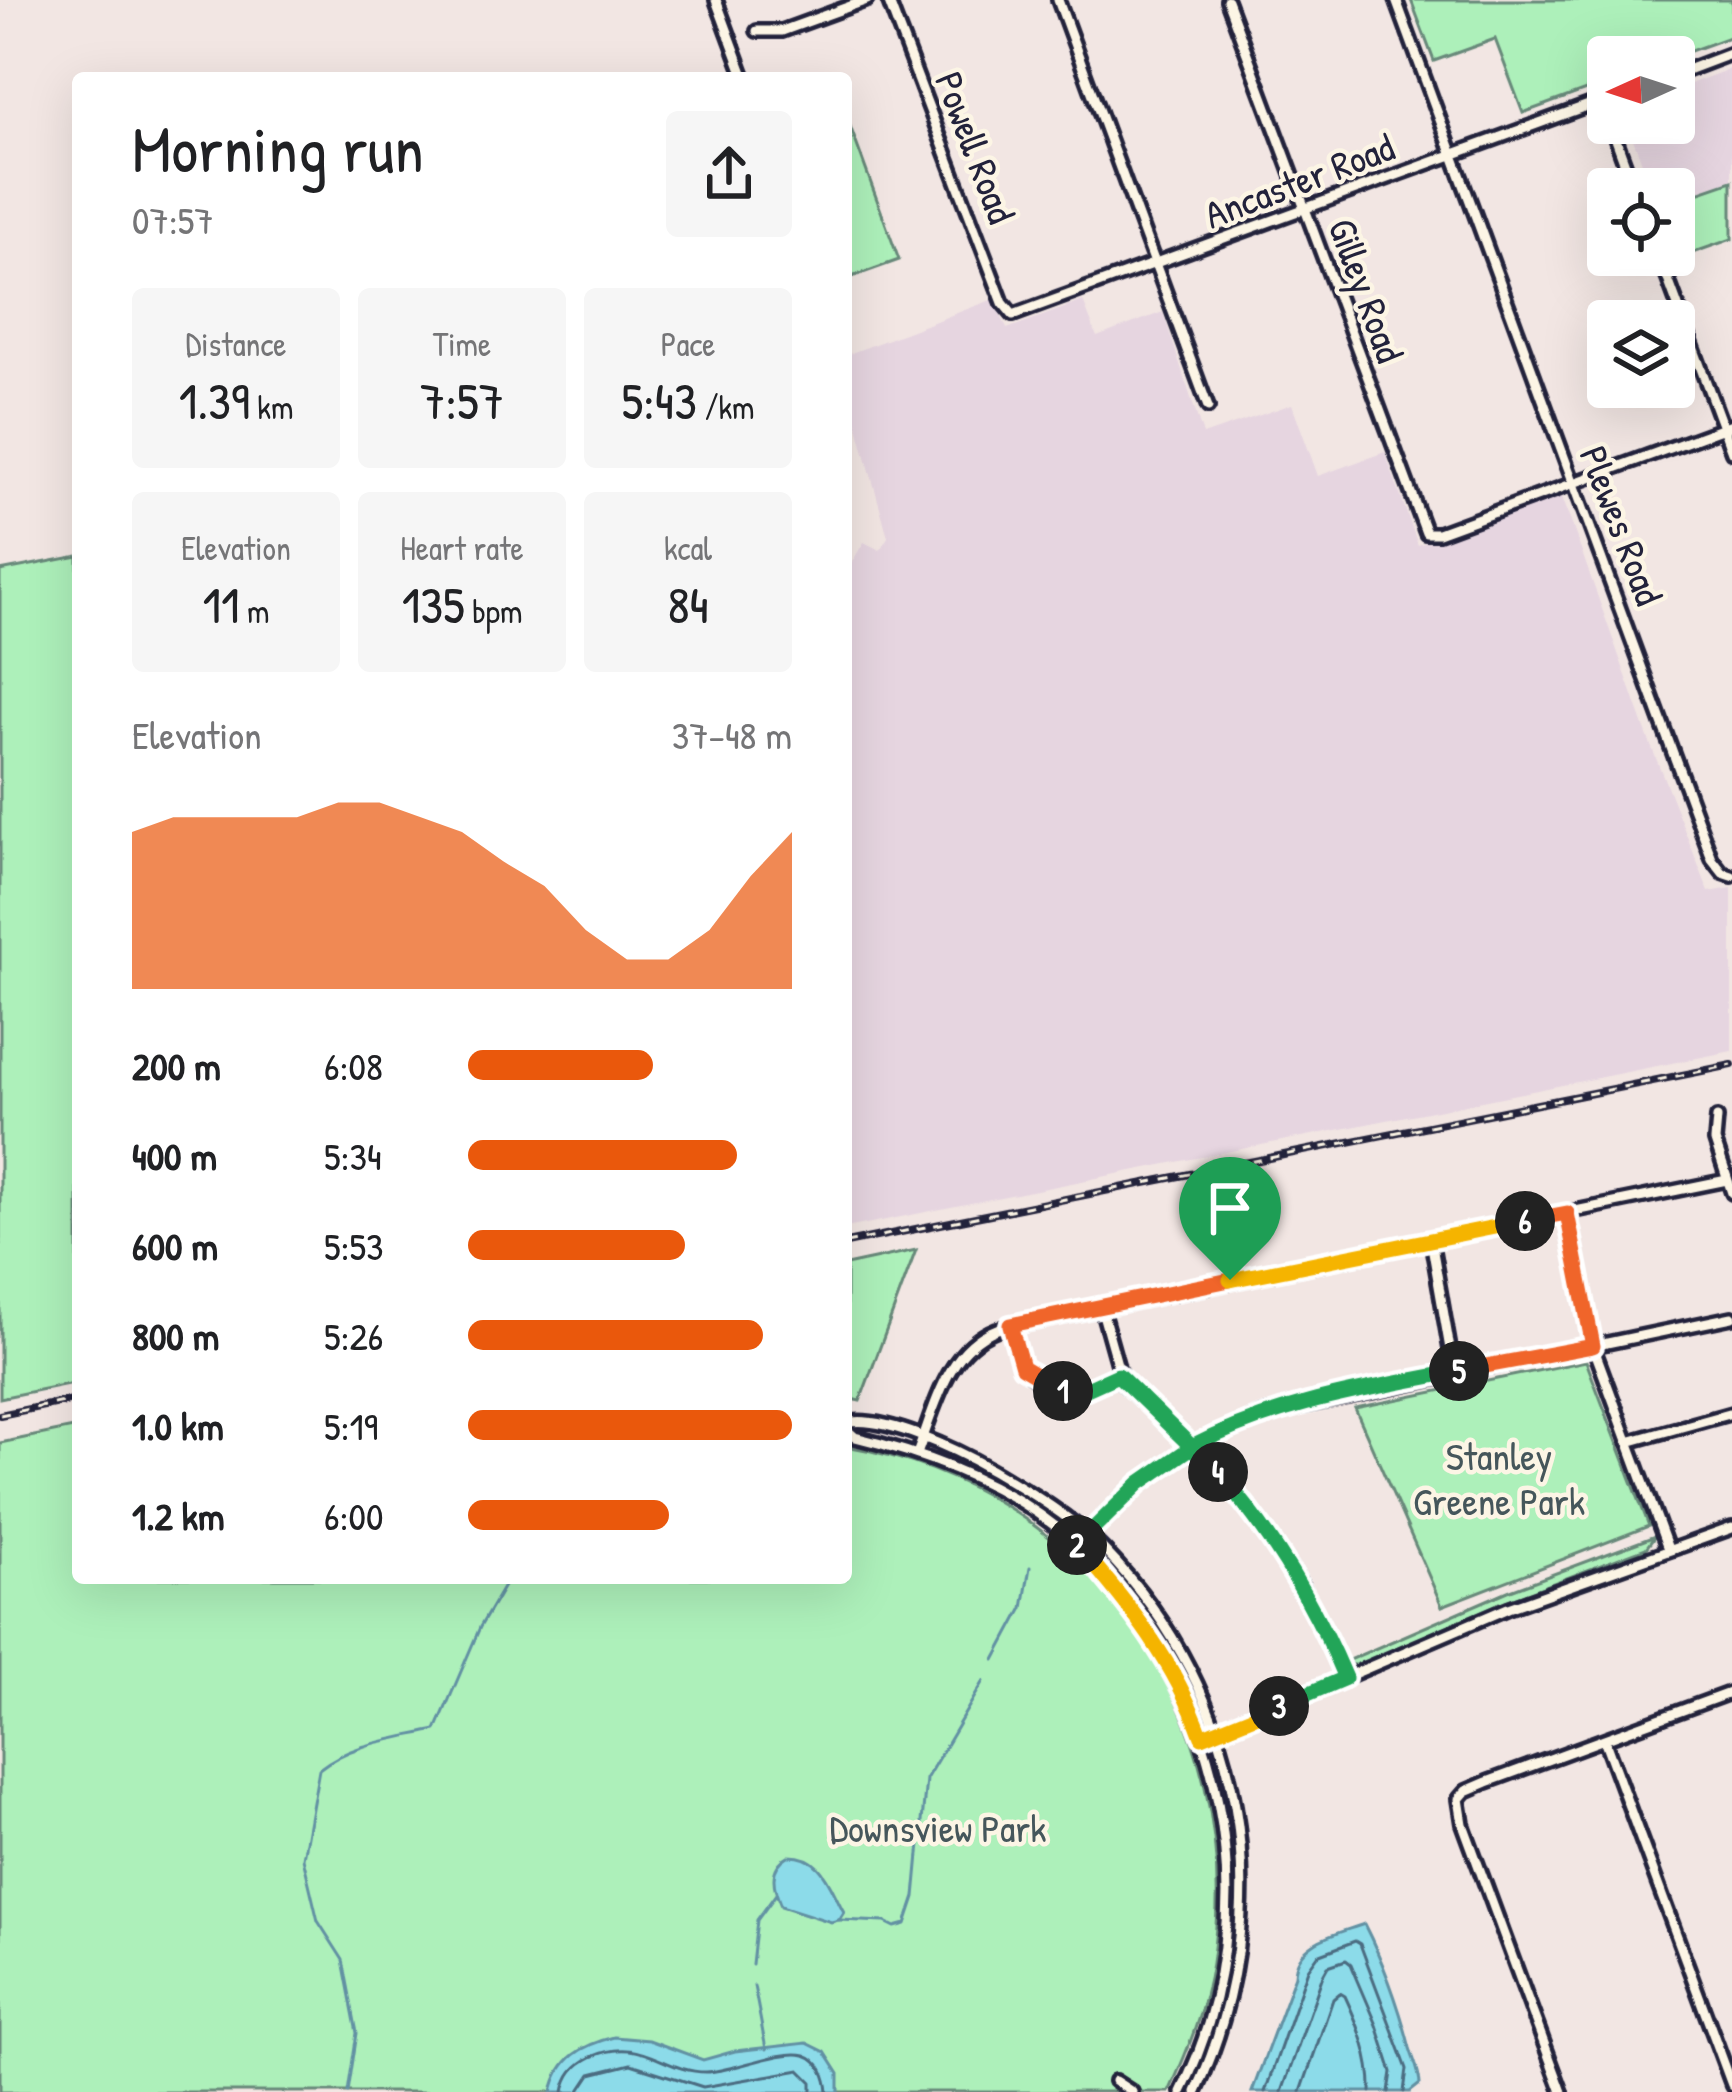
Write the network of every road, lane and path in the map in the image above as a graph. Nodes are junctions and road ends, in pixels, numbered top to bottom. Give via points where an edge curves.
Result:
1 (716, 0) edge
2 (867, 0) edge
3 (888, 0) edge
4 (1058, 0) edge
5 (1228, 0) edge
6 (1396, 0) edge
7 (757, 31) dead end
8 (1732, 53) edge
9 (1695, 66) edge
10 (743, 72) edge
11 (1587, 106) edge
12 (1453, 155) junction
13 (1305, 210) junction
14 (1157, 265) junction
15 (1667, 276) edge
16 (1010, 314) joint
17 (1208, 407) dead end
18 (1727, 426) edge
19 (1732, 452) edge
20 (1574, 483) junction
21 (1732, 876) edge
22 (1717, 1118) dead end
23 (1727, 1180) junction
24 (1732, 1193) edge
25 (1567, 1213) junction
26 (1431, 1240) junction
27 (1101, 1307) junction
28 (1732, 1317) edge
29 (1010, 1325) junction
30 (1593, 1346) junction
31 (1454, 1372) junction
32 (1118, 1375) junction
33 (1732, 1414) edge
34 (852, 1423) edge
35 (852, 1433) edge
36 (923, 1439) junction
37 (1628, 1442) junction
38 (1192, 1447) junction
39 (917, 1454) junction
40 (1732, 1528) edge
41 (1086, 1534) junction
42 (1077, 1545) junction
43 (1668, 1549) junction
44 (1345, 1678) junction
45 (1732, 1692) edge
46 (1218, 1732) junction
47 (1202, 1737) junction
48 (1604, 1739) junction
49 (1115, 2081) dead end
50 (1732, 2085) edge
51 (1132, 2092) edge
52 (1180, 2092) edge
53 (1196, 2092) edge
54 (1562, 2092) edge

1 - 10 street
2 - 7 street via 782,31
3 - 16 street, Powell Road
4 - 14 street
5 - 13 street, Gilley Road
6 - 12 street, Plewes Road
8 - 9 street
11 - 12 street, Ancaster Road
12 - 13 street, Ancaster Road
12 - 20 street, Plewes Road
13 - 14 street, Ancaster Road
13 - 20 street, Gilley Road via 1426,533
14 - 16 street, Ancaster Road
14 - 17 street
15 - 18 street
18 - 19 street
18 - 20 street
20 - 21 street, Plewes Road via 1718,868
22 - 23 street
23 - 24 street
23 - 25 street
25 - 26 street
25 - 30 street
26 - 27 street
26 - 31 street
27 - 29 street
27 - 32 street
28 - 30 street
29 - 32 street via 1022,1367 1057,1388 1078,1393
29 - 36 street via 974,1340 954,1361
30 - 31 street
30 - 37 street
31 - 38 street via 1281,1408
32 - 38 street
33 - 37 street
34 - 36 street
35 - 39 street
36 - 39 street
36 - 41 street via 1006,1478
37 - 43 street
38 - 41 street
38 - 44 street via 1281,1552
39 - 42 street via 988,1485
40 - 43 street
41 - 42 street
41 - 46 street via 1178,1644
42 - 47 street via 1162,1652
43 - 44 street
44 - 46 street
45 - 48 street
46 - 47 street
46 - 53 street via 1240,1827 1242,1928 1229,2001
47 - 52 street via 1224,1831 1226,1923 1214,1996
48 - 50 street
48 - 54 street via 1460,1799
49 - 51 street

